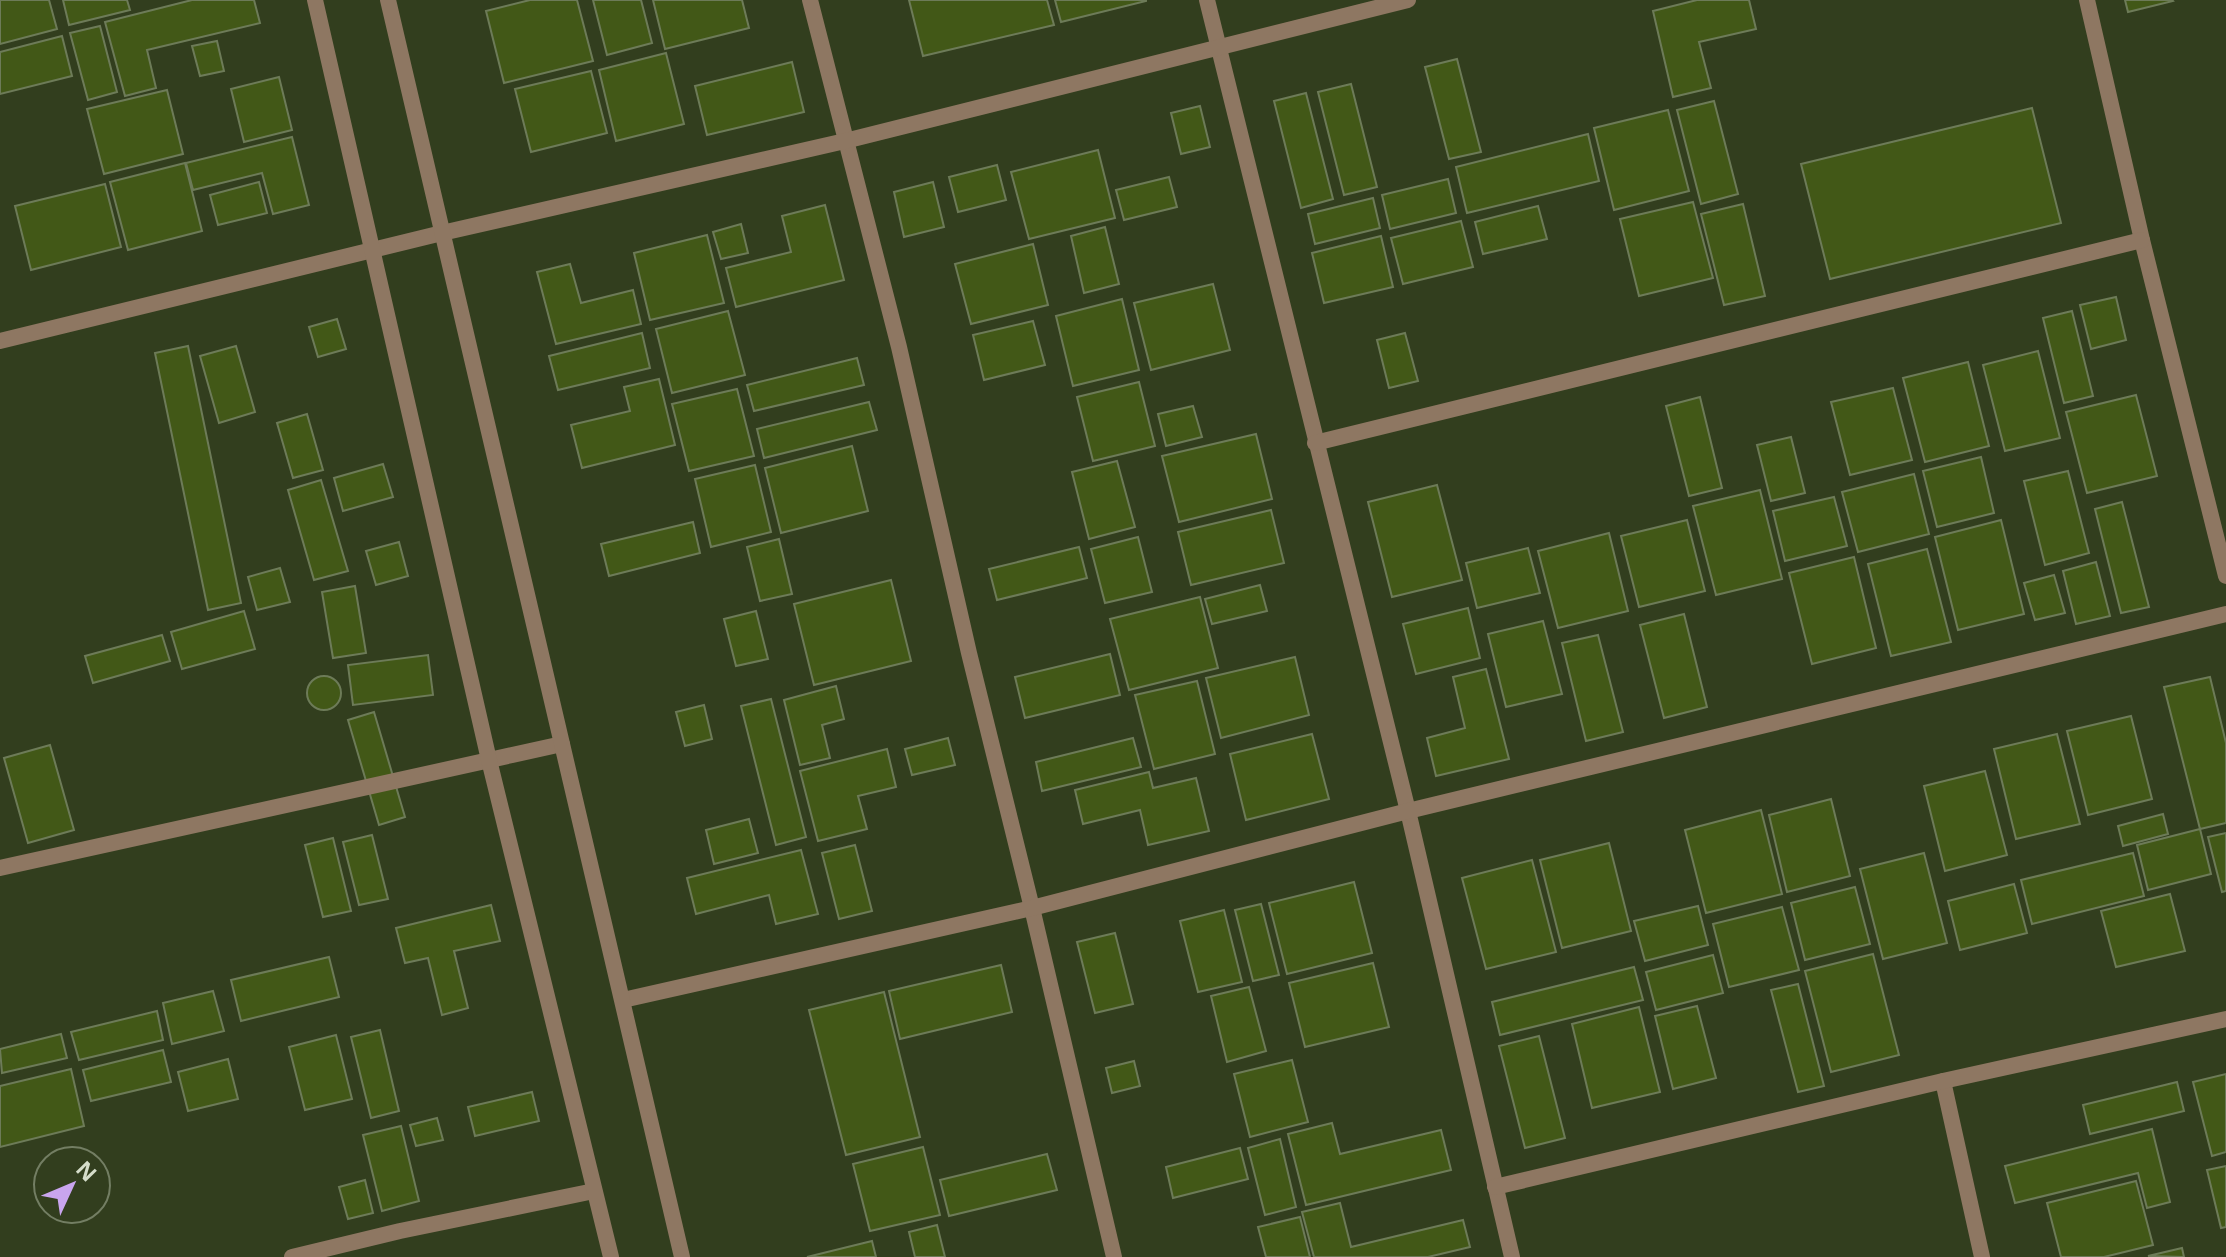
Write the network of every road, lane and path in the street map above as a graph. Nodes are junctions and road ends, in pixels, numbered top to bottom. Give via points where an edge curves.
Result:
1 (315, 0) edge
2 (388, 0) edge
3 (810, 0) edge
4 (1207, 0) edge
5 (1408, 0) edge
6 (2087, 0) edge
7 (1218, 46) junction
8 (845, 141) junction
9 (442, 233) junction
10 (2142, 240) junction
11 (372, 250) junction
12 (0, 341) edge
13 (1315, 443) junction
14 (2226, 576) edge
15 (2226, 614) edge
16 (562, 744) junction
17 (489, 760) junction
18 (1408, 811) junction
19 (0, 868) edge
20 (1032, 908) junction
21 (623, 1000) junction
22 (2226, 1019) edge
23 (1943, 1081) junction
24 (1495, 1187) junction
25 (594, 1191) junction
26 (292, 1257) edge
27 (611, 1257) edge
28 (682, 1257) edge
29 (1114, 1257) edge
30 (1512, 1257) edge
31 (1982, 1257) edge

1 - 11 street
2 - 9 street
3 - 8 street
4 - 7 street
5 - 7 street
6 - 10 street
7 - 8 street
7 - 13 street
8 - 9 street
8 - 20 street
9 - 11 street
9 - 16 street
10 - 13 street
10 - 14 street
11 - 12 street
11 - 17 street
13 - 18 street
15 - 18 street
16 - 17 street
16 - 21 street
17 - 19 street
17 - 25 street
18 - 20 street
18 - 24 street
20 - 21 street
20 - 29 street
21 - 28 street
22 - 23 street
23 - 24 street
23 - 31 street
24 - 30 street
25 - 26 street
25 - 27 street

